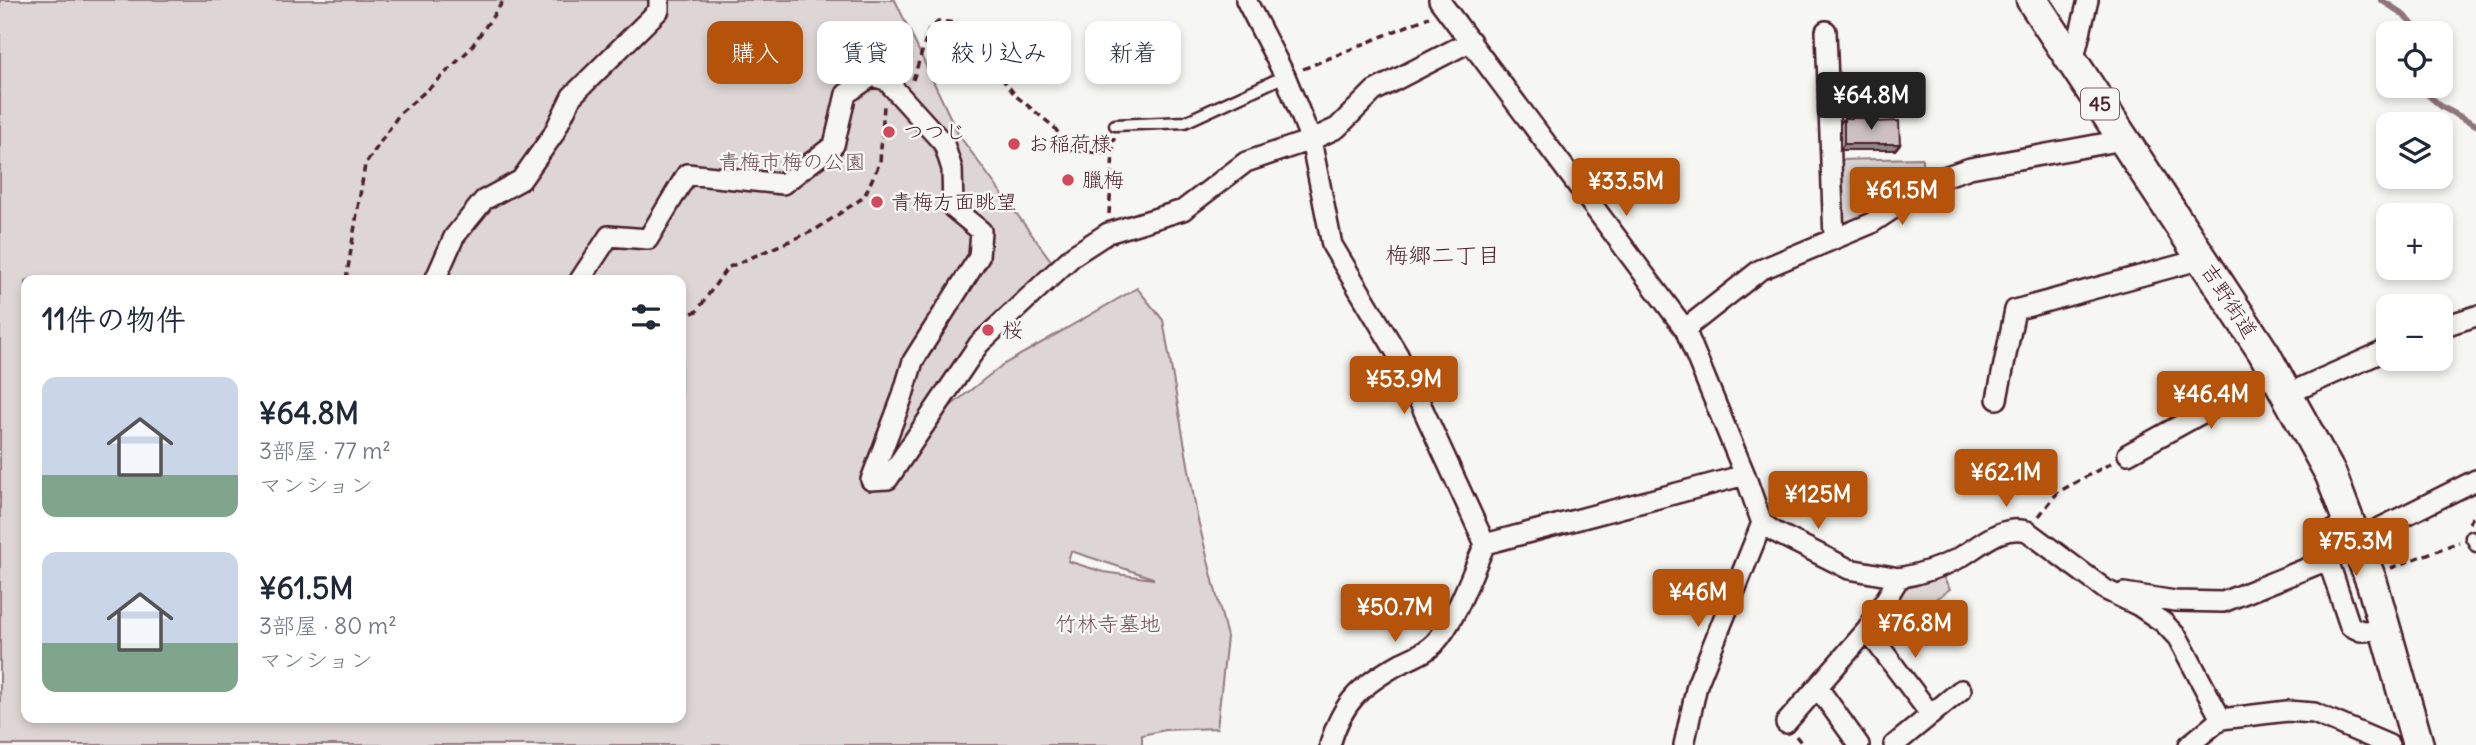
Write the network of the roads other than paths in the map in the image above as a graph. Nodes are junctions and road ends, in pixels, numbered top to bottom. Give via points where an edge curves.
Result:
1 (659, 0) edge
2 (1246, 0) edge
3 (2032, 0) edge
4 (2088, 0) edge
5 (1443, 5) edge
6 (1826, 31) dead end
7 (1471, 41) junction
8 (2073, 62) junction
9 (1285, 76) junction
10 (1115, 125) road end
11 (1311, 140) junction
12 (2123, 140) junction
13 (1834, 239) junction
14 (2202, 259) junction
15 (437, 275) edge
16 (583, 275) edge
17 (2476, 316) edge
18 (2453, 323) edge
19 (1685, 329) junction
20 (2376, 353) edge
21 (2281, 384) junction
22 (1997, 398) dead end
23 (2128, 454) road end
24 (1745, 475) junction
25 (2476, 480) edge
26 (1762, 523) junction
27 (2352, 529) junction
28 (1485, 544) junction
29 (2329, 560) junction
30 (1899, 578) junction
31 (2106, 590) junction
32 (1867, 630) junction
33 (2385, 630) junction
34 (1818, 688) junction
35 (1961, 690) dead end
36 (1931, 715) junction
37 (2221, 719) junction
38 (1786, 723) dead end
39 (1330, 745) edge
40 (1684, 745) edge
41 (1859, 745) edge
42 (1894, 745) edge
43 (2189, 745) edge
44 (2389, 745) edge
45 (2418, 745) edge

1 - 15 street via 659,10 572,96 553,135 521,180 484,200 454,237
2 - 9 street
3 - 8 main road, 吉野街道 / 45
4 - 8 street
5 - 7 street
6 - 13 street
7 - 11 street via 1374,91 1337,128
7 - 19 street
8 - 12 main road, 吉野街道 / 45
9 - 10 lane via 1185,122
9 - 11 street
11 - 16 street via 1246,162 1183,211 1108,233 1074,255 979,344 888,479 871,480 913,361 979,257 981,231 953,208 952,169 944,145 886,80 872,76 846,94 834,145 783,184 687,174 648,239 609,236
11 - 28 street via 1332,245 1398,355
12 - 13 street via 1970,168 1938,179 1870,223
12 - 14 main road, 吉野街道 / 45
13 - 19 street via 1760,270
14 - 21 main road, 吉野街道 / 45
14 - 22 street via 2015,310
17 - 18 street
19 - 24 street
20 - 21 street
21 - 23 street
21 - 27 main road, 吉野街道 / 45 via 2331,475
24 - 26 street
24 - 28 street
25 - 27 street
26 - 30 street via 1849,569
26 - 40 street via 1697,685
27 - 29 street via 2329,535
27 - 33 main road, 吉野街道 / 45
28 - 39 street via 1445,631 1431,647 1373,679 1352,697
29 - 31 street via 2223,602 2175,601
29 - 33 street via 2350,626 2361,631
30 - 31 street via 1924,573 2014,528 2026,531
30 - 32 street
31 - 37 street via 2164,622 2178,638
32 - 34 street
32 - 36 street
33 - 45 main road, 吉野街道 / 45
34 - 38 street
34 - 41 street
35 - 36 street
36 - 42 street
37 - 43 street
37 - 44 street via 2287,711 2314,713

